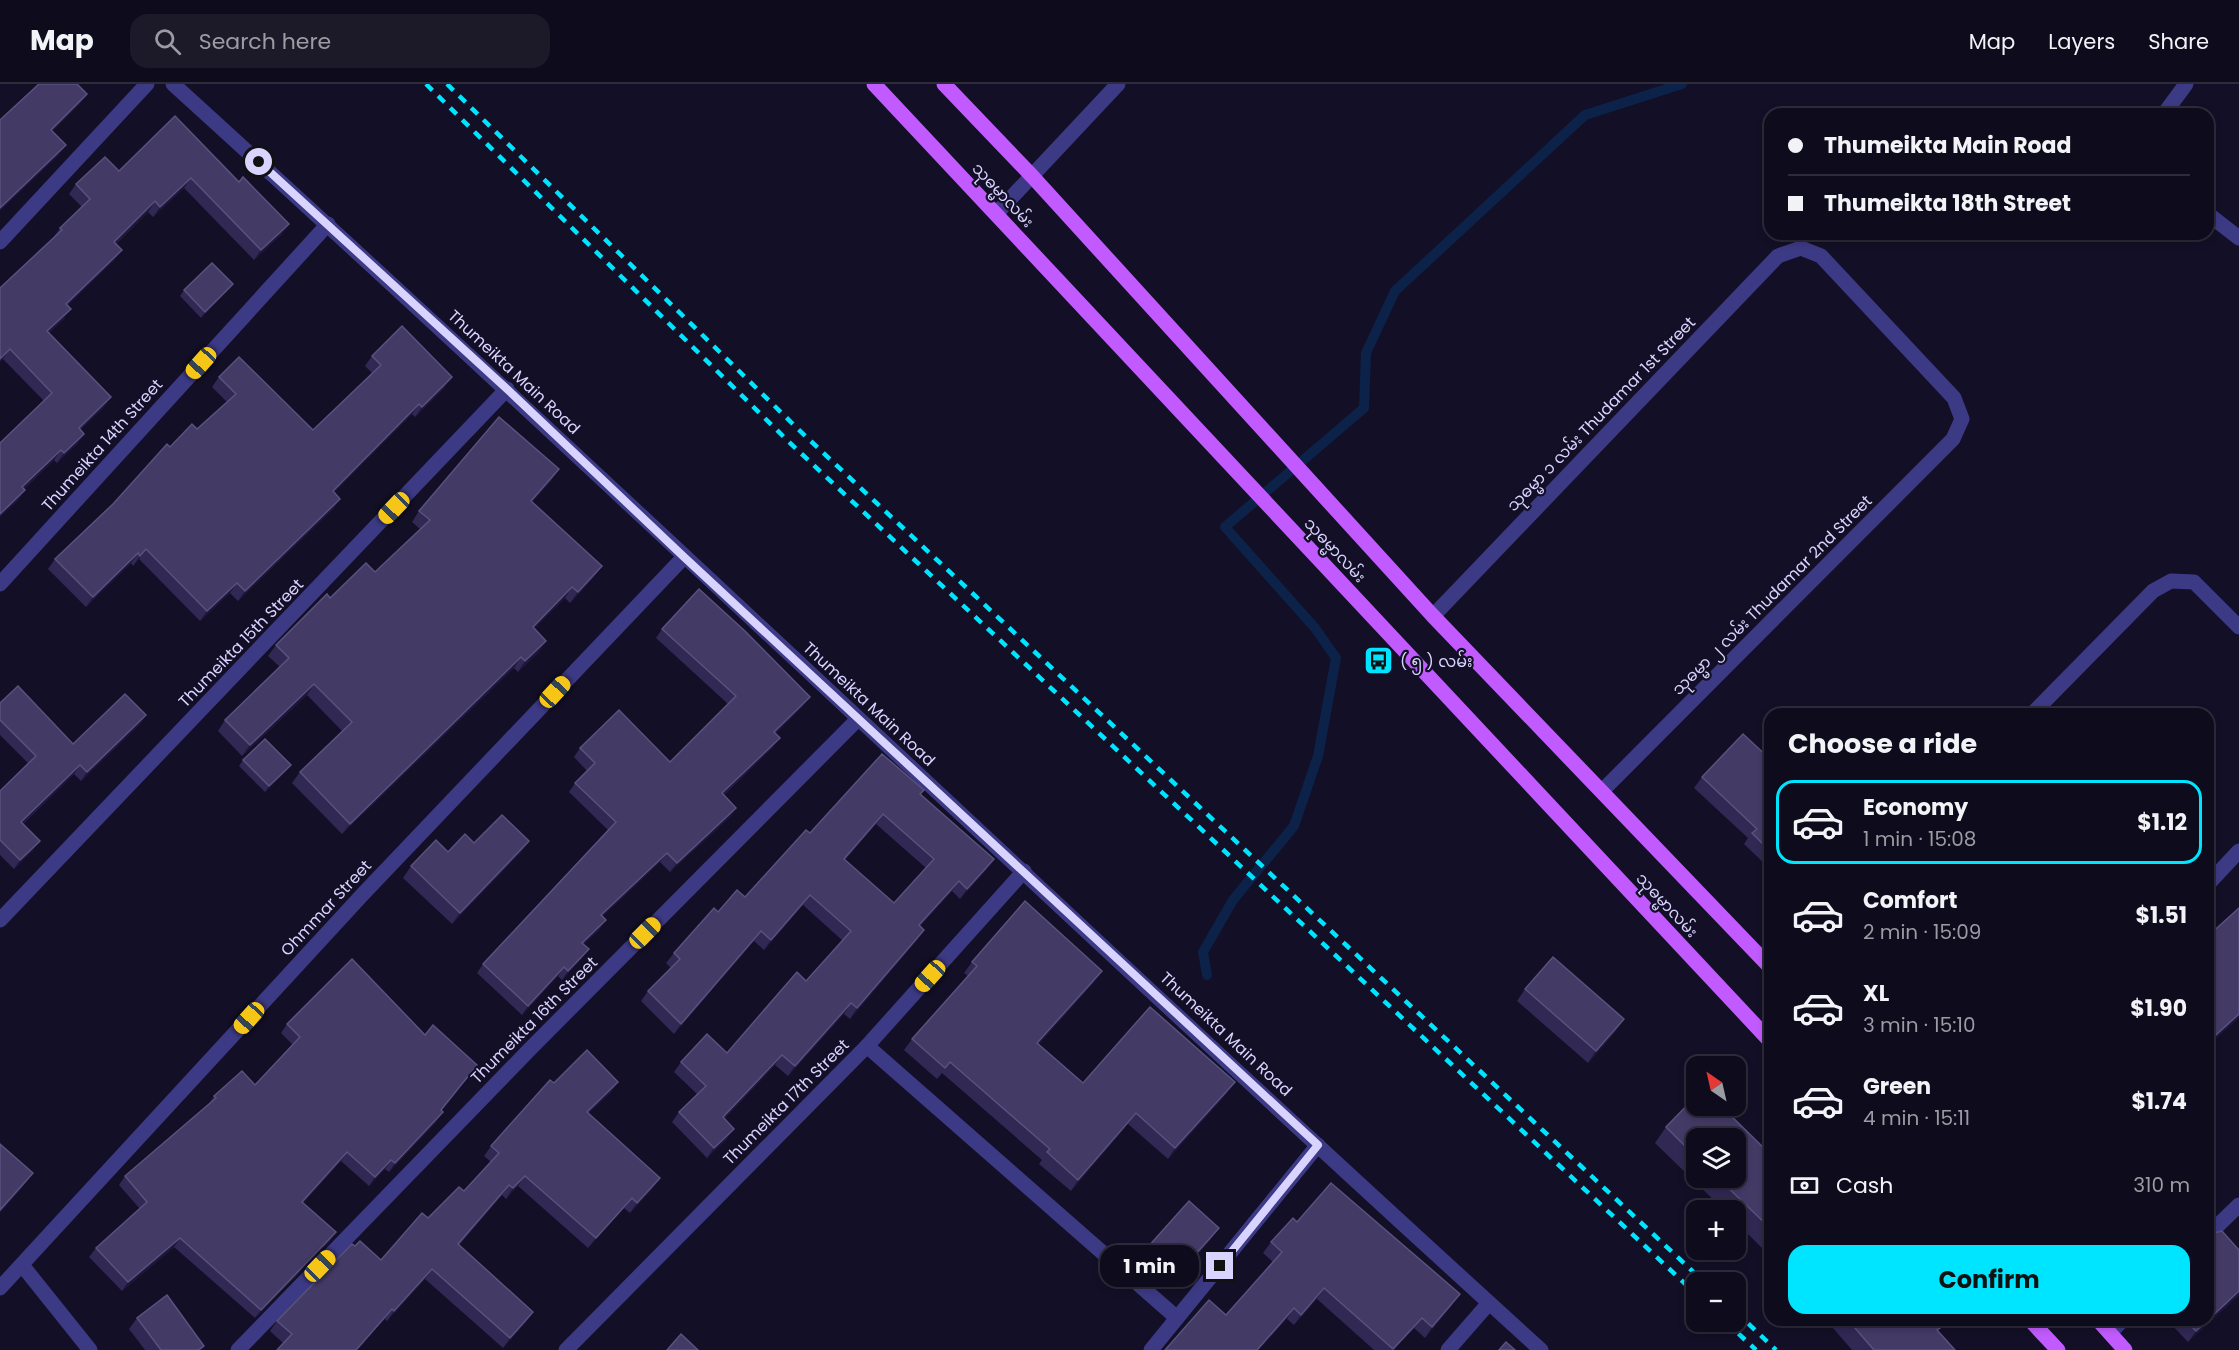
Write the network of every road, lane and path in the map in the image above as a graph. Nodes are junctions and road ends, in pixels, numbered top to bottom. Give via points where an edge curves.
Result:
1 (147, 84) edge
2 (173, 84) edge
3 (874, 84) edge
4 (944, 84) edge
5 (1118, 84) edge
6 (2186, 84) edge
7 (2168, 108) edge
8 (1032, 176) junction
9 (996, 214) junction
10 (2214, 219) edge
11 (328, 224) junction
12 (2239, 238) edge
13 (0, 242) edge
14 (507, 389) junction
15 (1962, 419) joint
16 (684, 557) junction
17 (0, 584) edge
18 (1433, 616) junction
19 (2239, 627) edge
20 (2038, 708) edge
21 (858, 719) junction
22 (1602, 791) junction
23 (2239, 851) edge
24 (1024, 871) junction
25 (2214, 878) edge
26 (0, 920) edge
27 (1764, 962) edge
28 (1764, 1035) edge
29 (867, 1046) junction
30 (1318, 1145) junction
31 (2239, 1204) edge
32 (2214, 1229) edge
33 (22, 1264) junction
34 (0, 1288) edge
35 (1489, 1303) junction
36 (1177, 1318) junction
37 (2036, 1326) edge
38 (2104, 1326) edge
39 (2117, 1326) edge
40 (2110, 1333) junction
41 (90, 1350) edge
42 (238, 1350) edge
43 (566, 1350) edge
44 (1151, 1350) edge
45 (1448, 1350) edge
46 (1541, 1350) edge
47 (2058, 1350) edge
48 (2125, 1350) edge

1 - 13 street
2 - 11 street, Thumeikta Main Road
3 - 9 main road, သုဓမ္မာလမ်း
4 - 8 main road, သုဓမ္မာလမ်း
5 - 8 street
6 - 7 street
8 - 9 street
8 - 18 main road, သုဓမ္မာလမ်း
9 - 28 main road, သုဓမ္မာလမ်း
10 - 12 street
11 - 14 street, Thumeikta Main Road
11 - 17 street, Thumeikta 14th Street
14 - 16 street, Thumeikta Main Road
14 - 26 street, Thumeikta 15th Street
15 - 18 street, သုဓမ္မာ ၁ လမ်း Thudamar 1st Street via 1954,398 1821,256 1801,248 1778,256
15 - 22 street, သုဓမ္မာ ၂ လမ်း Thudamar 2nd Street via 1953,439
16 - 21 street, Thumeikta Main Road
16 - 33 street, Ohmmar Street via 363,894
18 - 22 main road, သုဓမ္မာလမ်း
19 - 20 street via 2194,582 2170,581 2153,591
21 - 24 street, Thumeikta Main Road
21 - 42 street, Thumeikta 16th Street
22 - 27 main road, သုဓမ္မာလမ်း
23 - 25 street
24 - 29 street, Thumeikta 17th Street
24 - 30 street, Thumeikta Main Road
29 - 36 street
29 - 43 street, Thumeikta 17th Street
30 - 35 street, Thumeikta Main Road
30 - 36 street
31 - 32 street
33 - 34 street, Ohmmar Street
33 - 41 street
35 - 45 street
35 - 46 street, Thumeikta Main Road
36 - 44 street
37 - 47 main road
38 - 40 main road
39 - 40 street
40 - 48 main road

